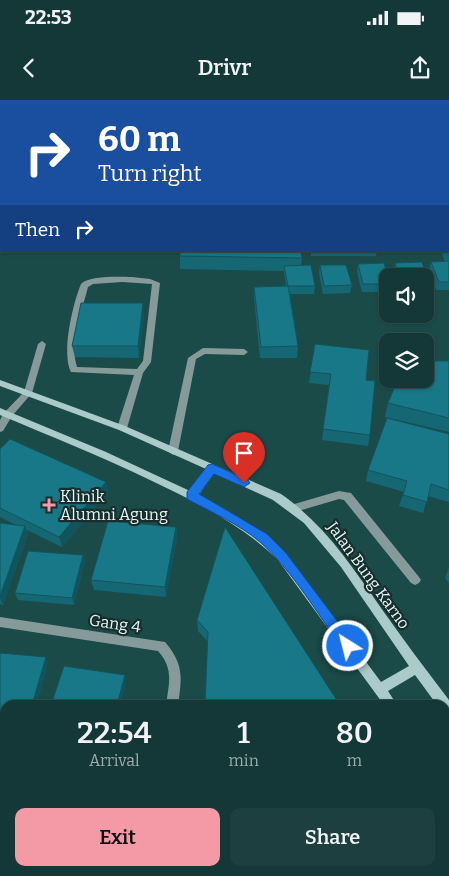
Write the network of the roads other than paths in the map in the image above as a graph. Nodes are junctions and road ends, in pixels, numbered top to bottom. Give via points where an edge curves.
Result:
1 (42, 344) dead end
2 (244, 352) dead end
3 (139, 372) junction
4 (0, 382) edge
5 (28, 393) junction
6 (4, 412) edge
7 (122, 428) junction
8 (0, 429) edge
9 (173, 451) junction
10 (212, 468) junction
11 (192, 496) junction
12 (295, 508) junction
13 (414, 580) dead end
14 (0, 622) edge
15 (416, 668) junction
16 (380, 689) junction
17 (173, 700) edge
18 (388, 700) edge
19 (441, 700) edge

1 - 5 street
2 - 9 street via 203,351 192,358
3 - 3 street via 147,362 156,283 149,280 87,283 69,358 72,367 74,370
3 - 7 street
4 - 5 main road, Jalan Bung Karno
5 - 6 street
5 - 7 main road, Jalan Bung Karno
6 - 8 street
6 - 11 main road
7 - 9 main road, Jalan Bung Karno
9 - 10 main road, Jalan Bung Karno
10 - 11 main road
10 - 12 main road, Jalan Bung Karno
11 - 16 main road via 263,537 282,557
12 - 13 street via 338,495 347,496
12 - 15 main road, Jalan Bung Karno via 345,564
14 - 17 street, Gang 4 via 161,646 172,657 177,673
15 - 16 main road
15 - 19 main road, Jalan Bung Karno
16 - 18 main road

